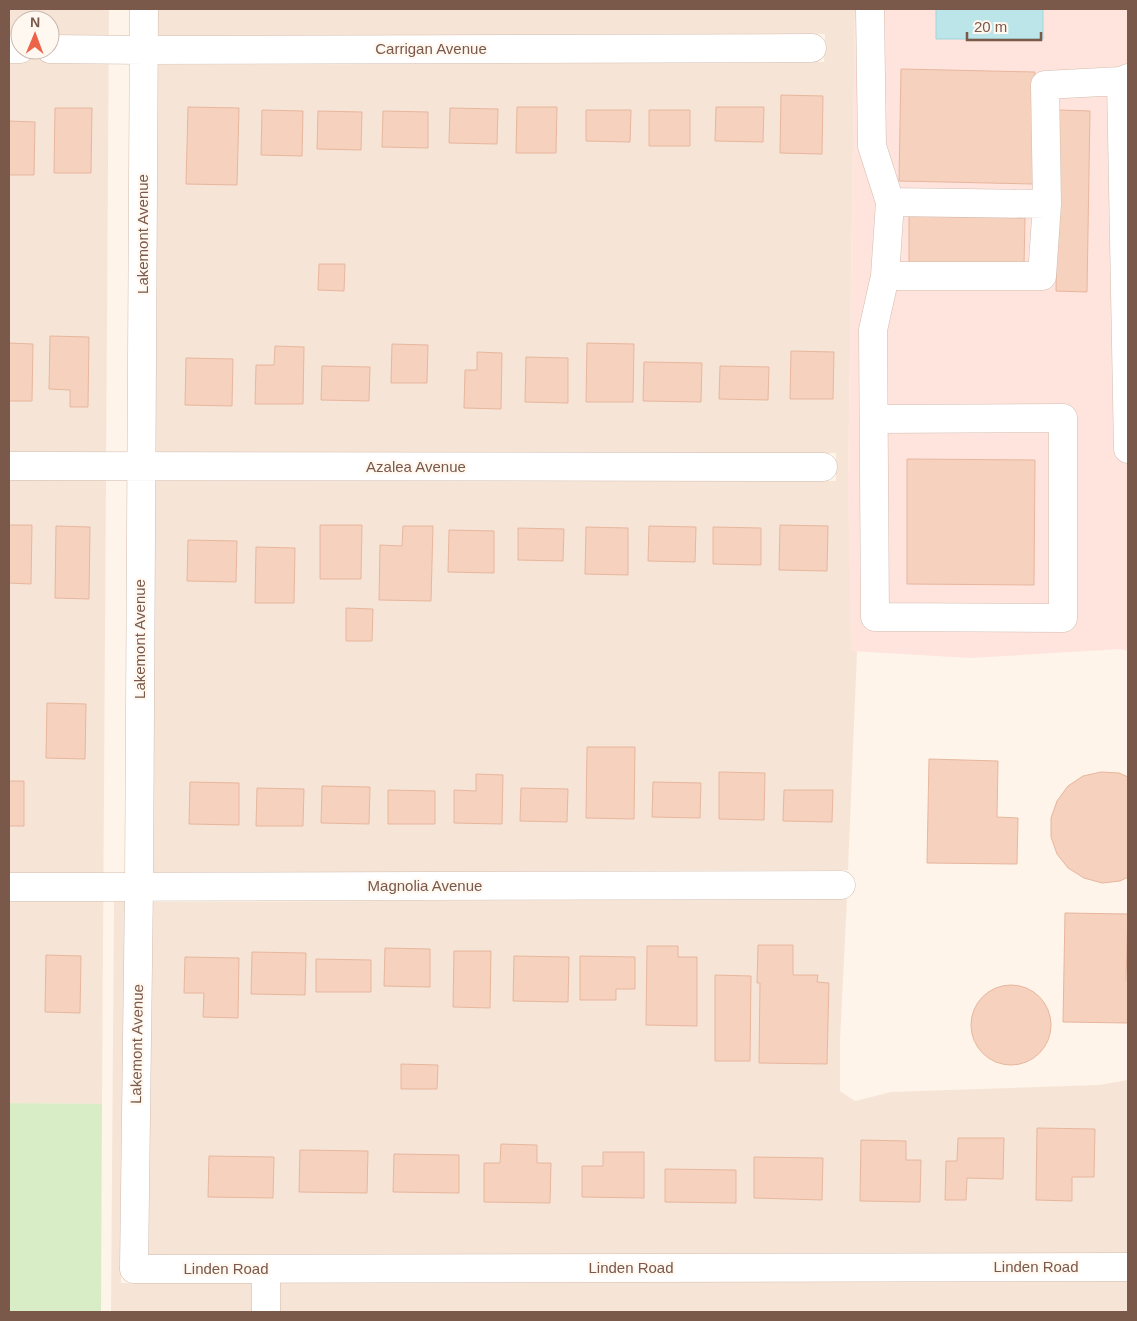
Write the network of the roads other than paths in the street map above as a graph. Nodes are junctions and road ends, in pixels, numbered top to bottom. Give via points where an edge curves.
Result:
1 (144, 9) edge
2 (870, 9) edge
3 (812, 48) dead end
4 (60, 49) edge
5 (144, 50) junction
6 (1125, 80) edge
7 (890, 202) junction
8 (1047, 204) junction
9 (885, 276) junction
10 (875, 419) junction
11 (1128, 449) edge
12 (9, 466) edge
13 (141, 467) junction
14 (823, 467) dead end
15 (841, 885) dead end
16 (9, 887) edge
17 (139, 887) junction
18 (1128, 1267) edge
19 (134, 1269) joint
20 (266, 1269) junction
21 (266, 1312) edge

1 - 5 street, Lakemont Avenue
2 - 7 street via 872,146
3 - 5 street, Carrigan Avenue
4 - 5 street, Carrigan Avenue
5 - 13 street, Lakemont Avenue
6 - 8 street via 1045,85
6 - 11 street
7 - 8 street
7 - 9 street
8 - 9 street via 1042,276
9 - 10 street via 873,330
10 - 10 street via 875,617 1063,618 1063,418
12 - 13 street, Azalea Avenue
13 - 14 street, Azalea Avenue
13 - 17 street, Lakemont Avenue
15 - 17 street, Magnolia Avenue
16 - 17 street, Magnolia Avenue
17 - 19 street, Lakemont Avenue
18 - 20 street, Linden Road
19 - 20 street, Linden Road
20 - 21 street

